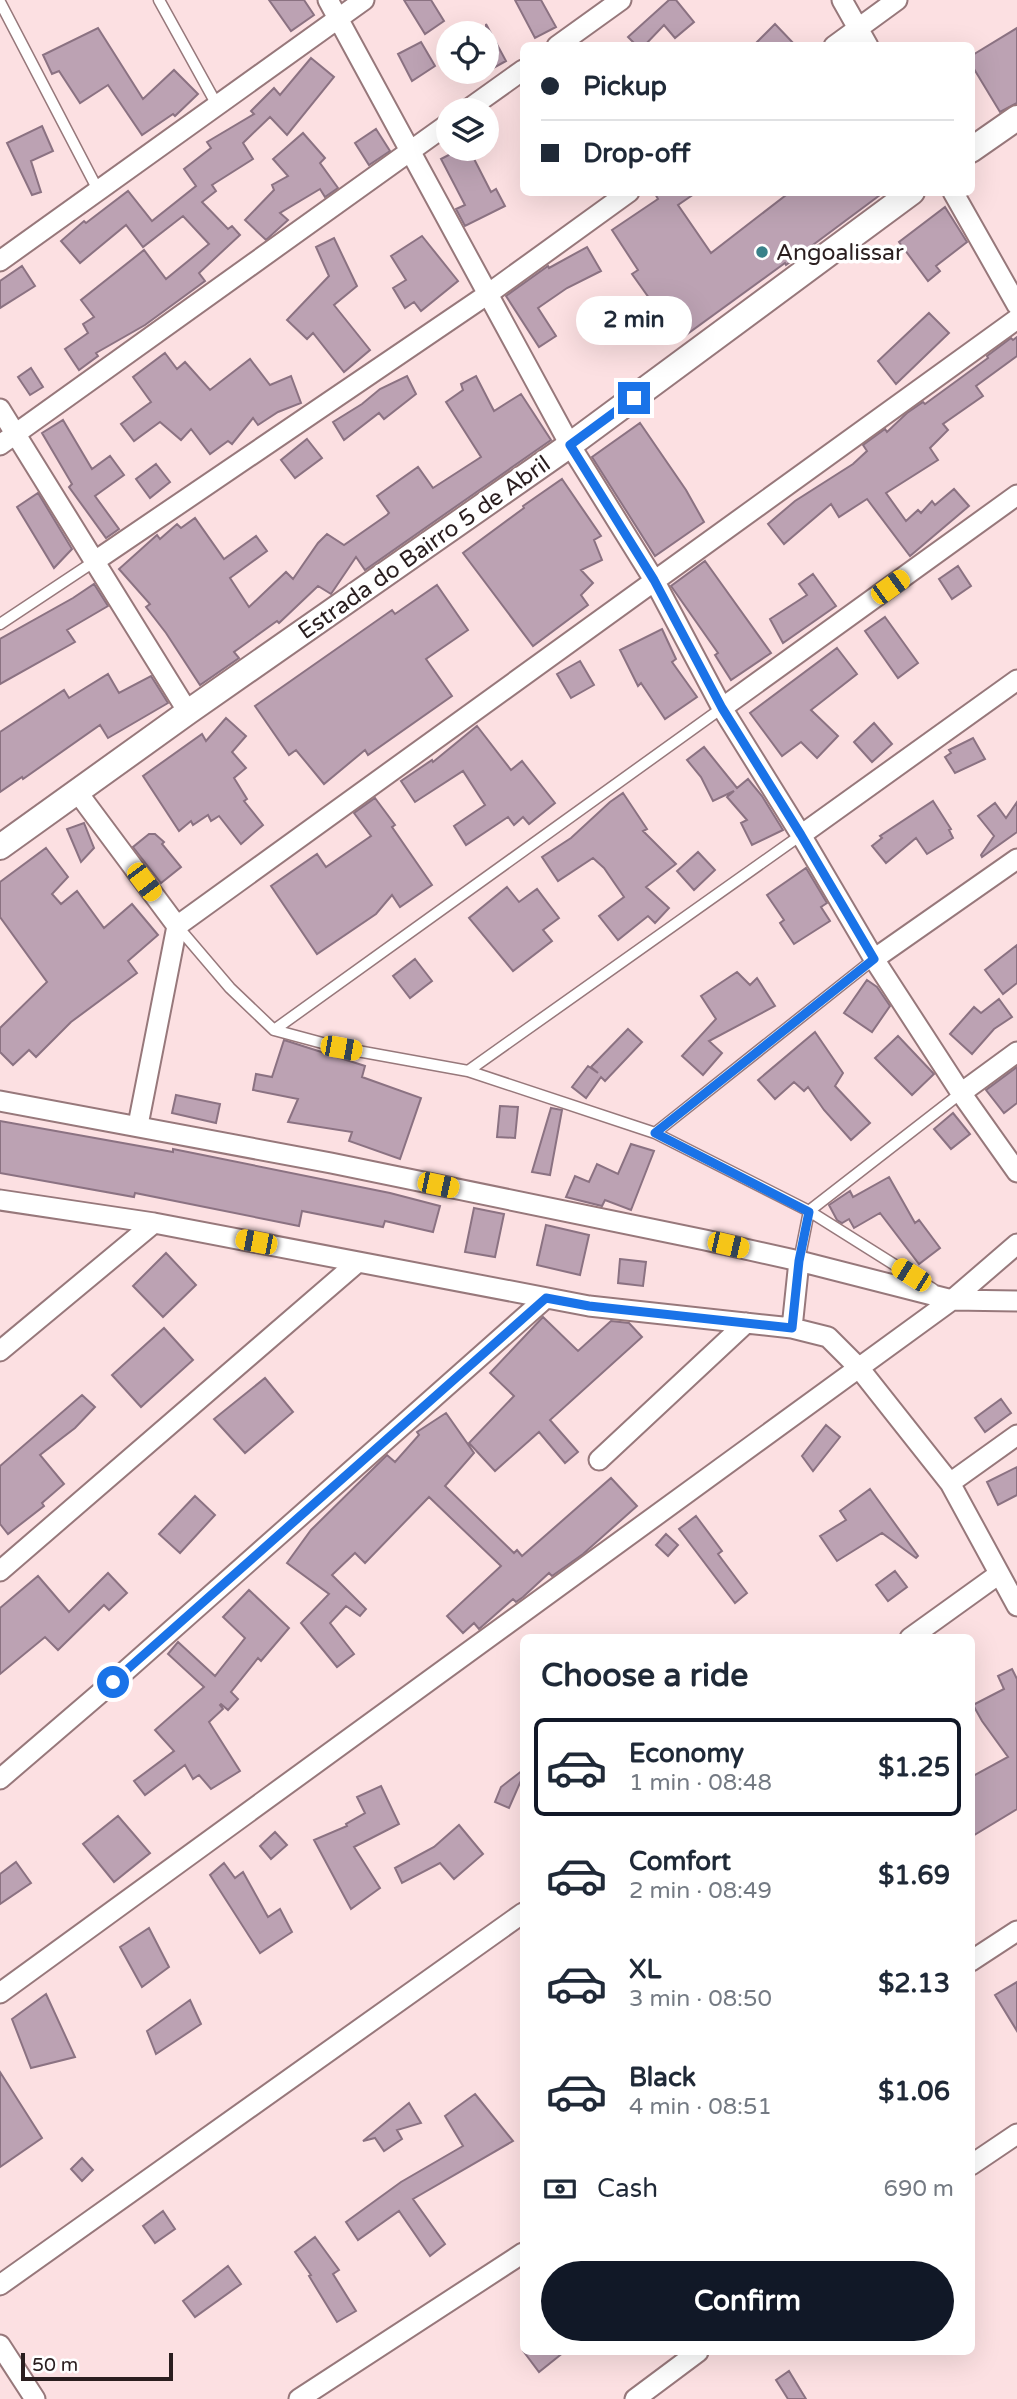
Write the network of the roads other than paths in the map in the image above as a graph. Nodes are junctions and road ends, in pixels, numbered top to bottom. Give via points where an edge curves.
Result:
1 (159, 0) edge
2 (328, 0) edge
3 (364, 0) edge
4 (621, 0) edge
5 (842, 0) edge
6 (897, 0) edge
7 (0, 2) edge
8 (338, 19) junction
9 (858, 28) junction
10 (563, 42) edge
11 (839, 42) edge
12 (867, 42) edge
13 (520, 72) edge
14 (484, 98) edge
15 (216, 106) junction
16 (1017, 118) edge
17 (436, 133) edge
18 (975, 147) edge
19 (410, 151) junction
20 (98, 190) junction
21 (623, 196) edge
22 (907, 196) edge
23 (955, 196) edge
24 (0, 261) edge
25 (488, 294) junction
26 (1017, 305) edge
27 (1017, 318) edge
28 (0, 409) edge
29 (8, 440) edge
30 (570, 445) junction
31 (1017, 495) edge
32 (95, 561) junction
33 (654, 580) junction
34 (0, 624) edge
35 (1017, 680) edge
36 (722, 708) junction
37 (188, 712) junction
38 (78, 793) junction
39 (801, 835) junction
40 (0, 847) edge
41 (1017, 859) edge
42 (177, 926) junction
43 (874, 959) junction
44 (274, 1030) junction
45 (1017, 1052) edge
46 (468, 1071) junction
47 (961, 1093) junction
48 (0, 1101) edge
49 (138, 1125) junction
50 (655, 1133) junction
51 (1017, 1172) edge
52 (0, 1200) edge
53 (809, 1212) junction
54 (154, 1223) junction
55 (1017, 1244) edge
56 (799, 1261) junction
57 (358, 1262) junction
58 (546, 1298) junction
59 (952, 1300) junction
60 (1017, 1301) edge
61 (746, 1323) junction
62 (792, 1328) junction
63 (0, 1351) edge
64 (859, 1368) junction
65 (1017, 1434) edge
66 (599, 1460) dead end
67 (950, 1483) junction
68 (0, 1571) edge
69 (999, 1574) junction
70 (1017, 1606) edge
71 (916, 1634) edge
72 (0, 1779) edge
73 (520, 1915) edge
74 (1017, 1931) edge
75 (975, 1958) edge
76 (0, 1993) edge
77 (1017, 2134) edge
78 (975, 2162) edge
79 (520, 2255) edge
80 (0, 2285) edge
81 (0, 2345) edge
82 (694, 2355) edge
83 (35, 2399) edge
84 (299, 2399) edge
85 (635, 2399) edge

1 - 15 lane
2 - 8 street
3 - 8 street
4 - 10 street
5 - 9 street
6 - 9 street
7 - 20 lane
8 - 15 street
8 - 19 street
9 - 11 street
9 - 12 street
13 - 14 street
15 - 20 street
16 - 18 street
17 - 19 street
19 - 25 street
19 - 29 street
20 - 24 street
21 - 25 street
22 - 30 street, Estrada do Bairro 5 de Abril
23 - 26 street
25 - 30 street
25 - 32 street
27 - 33 street
28 - 29 street
29 - 32 street
30 - 33 street
30 - 37 street, Estrada do Bairro 5 de Abril
31 - 36 street
32 - 34 lane
32 - 37 street
33 - 36 street
33 - 42 street
35 - 39 street
36 - 39 street
36 - 44 lane
37 - 38 street, Estrada do Bairro 5 de Abril
38 - 40 street, Estrada do Bairro 5 de Abril
38 - 42 street
39 - 43 street
39 - 46 lane
41 - 43 street
42 - 44 lane via 230,988
42 - 49 street
43 - 47 street
43 - 50 lane
44 - 46 lane via 341,1048
45 - 47 street
46 - 50 lane
47 - 51 street
47 - 53 lane
48 - 49 street
49 - 56 street
50 - 53 lane
52 - 54 street
53 - 56 lane
53 - 59 lane
54 - 57 street
54 - 63 street
55 - 59 street
56 - 59 street
56 - 62 street
57 - 58 street
57 - 68 street
58 - 61 street
58 - 72 street
59 - 60 street
59 - 64 street
61 - 62 street
61 - 66 street
62 - 64 street via 828,1337
64 - 67 street
64 - 76 street
65 - 67 street
67 - 69 street
69 - 70 street
69 - 71 street
73 - 80 street
74 - 75 street
77 - 78 street
79 - 84 street
81 - 83 street
82 - 85 street

